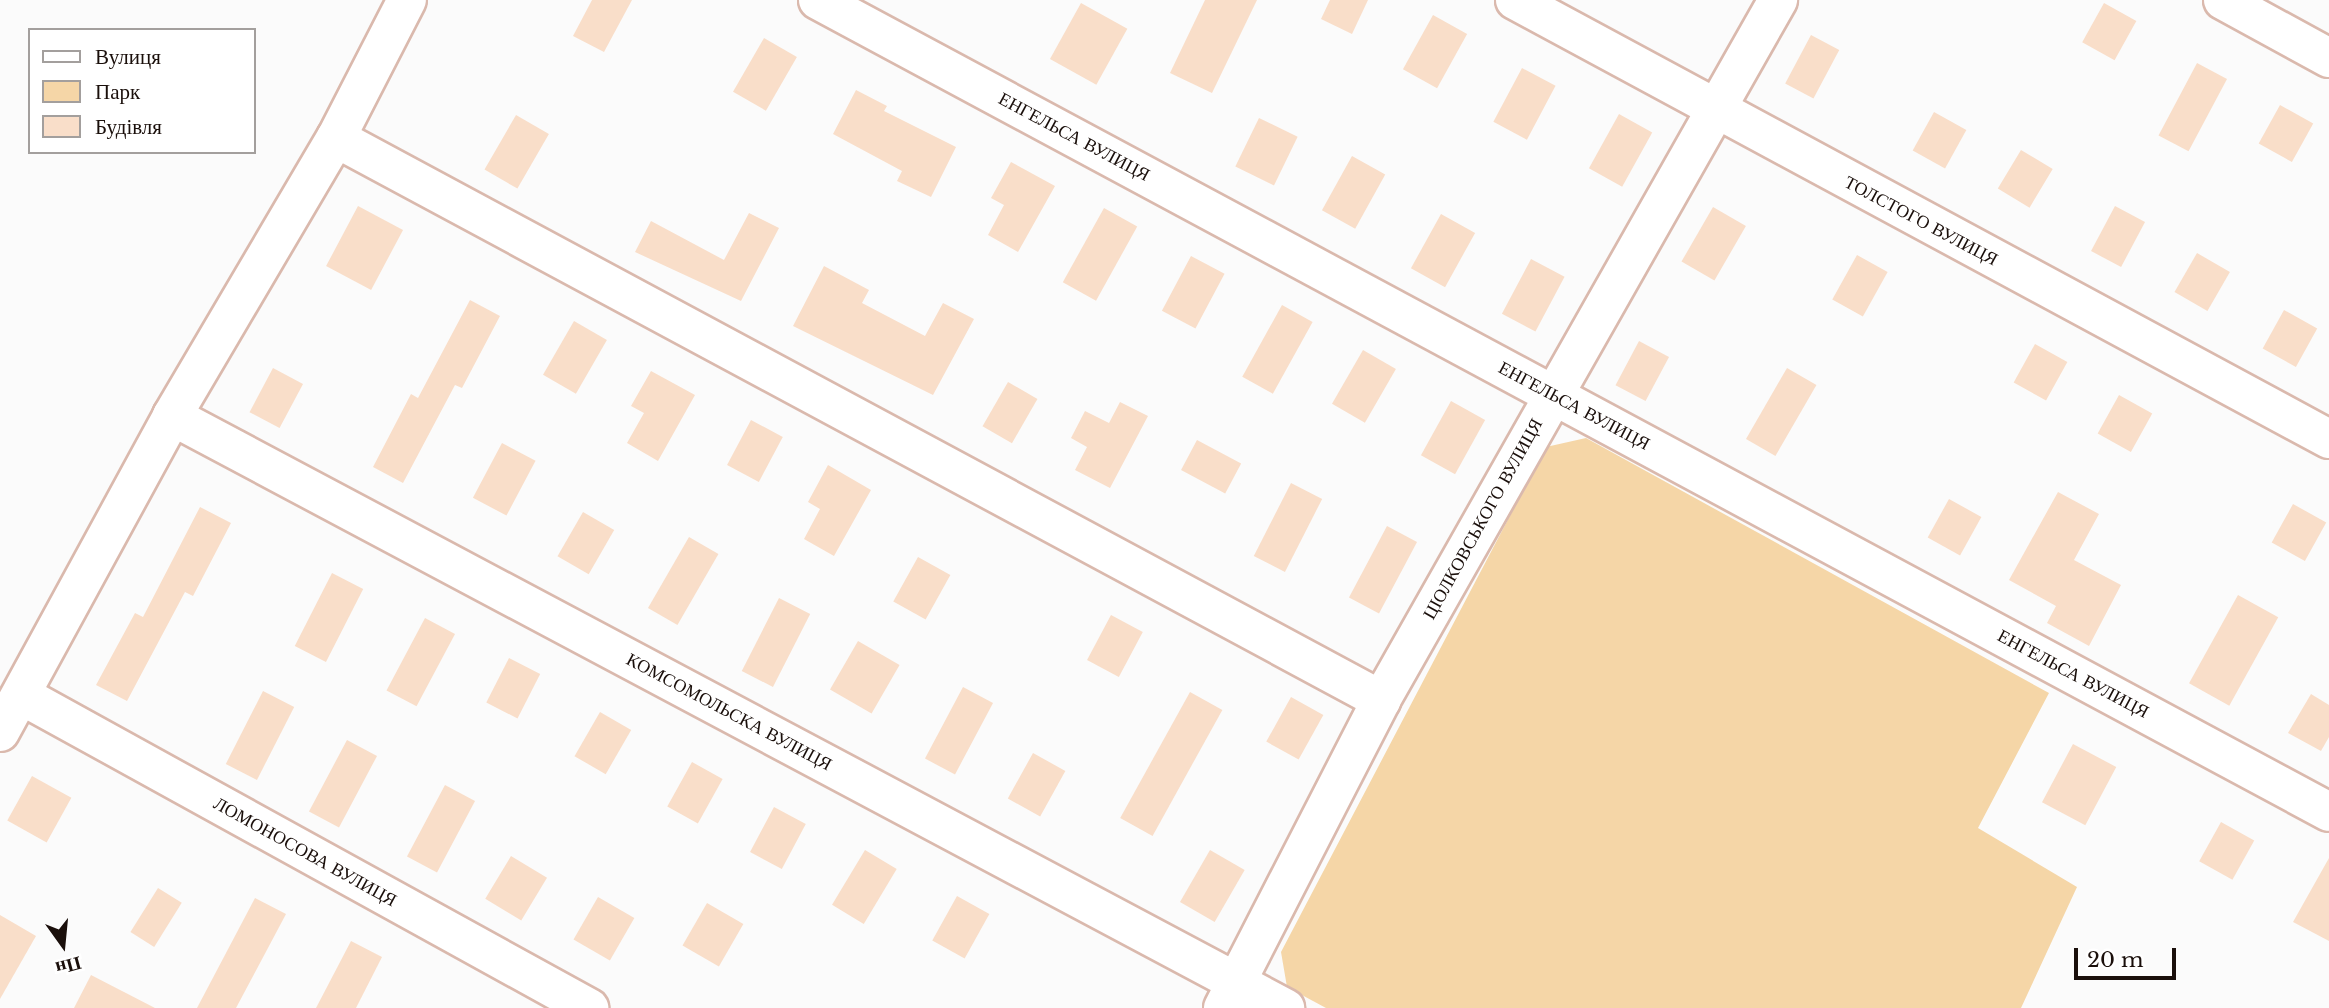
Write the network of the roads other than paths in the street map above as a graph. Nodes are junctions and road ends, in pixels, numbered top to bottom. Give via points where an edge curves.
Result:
1 (407, 0) edge
2 (818, 0) edge
3 (1515, 0) edge
4 (1778, 0) edge
5 (2223, 0) edge
6 (2329, 58) edge
7 (1712, 109) junction
8 (336, 138) junction
9 (1553, 394) junction
10 (172, 415) junction
11 (2329, 439) edge
12 (21, 695) junction
13 (1381, 700) junction
14 (0, 732) edge
15 (2329, 812) edge
16 (1230, 995) edge
17 (589, 1008) edge
18 (1285, 1008) edge

1 - 8 street
2 - 9 street, ЕНГЕЛЬСА ВУЛИЦЯ
3 - 7 street, ТОЛСТОГО ВУЛИЦЯ
4 - 7 street, ЦІОЛКОВСЬКОГО ВУЛИЦЯ
5 - 6 street
7 - 9 street, ЦІОЛКОВСЬКОГО ВУЛИЦЯ
7 - 11 street, ТОЛСТОГО ВУЛИЦЯ
8 - 10 street
8 - 13 street
9 - 13 street, ЦІОЛКОВСЬКОГО ВУЛИЦЯ
9 - 15 street, ЕНГЕЛЬСА ВУЛИЦЯ
10 - 12 street
10 - 16 street, КОМСОМОЛЬСКА ВУЛИЦЯ
12 - 14 street
12 - 17 street, ЛОМОНОСОВА ВУЛИЦЯ
13 - 16 street, ЦІОЛКОВСЬКОГО ВУЛИЦЯ
16 - 18 street, КОМСОМОЛЬСКА ВУЛИЦЯ

